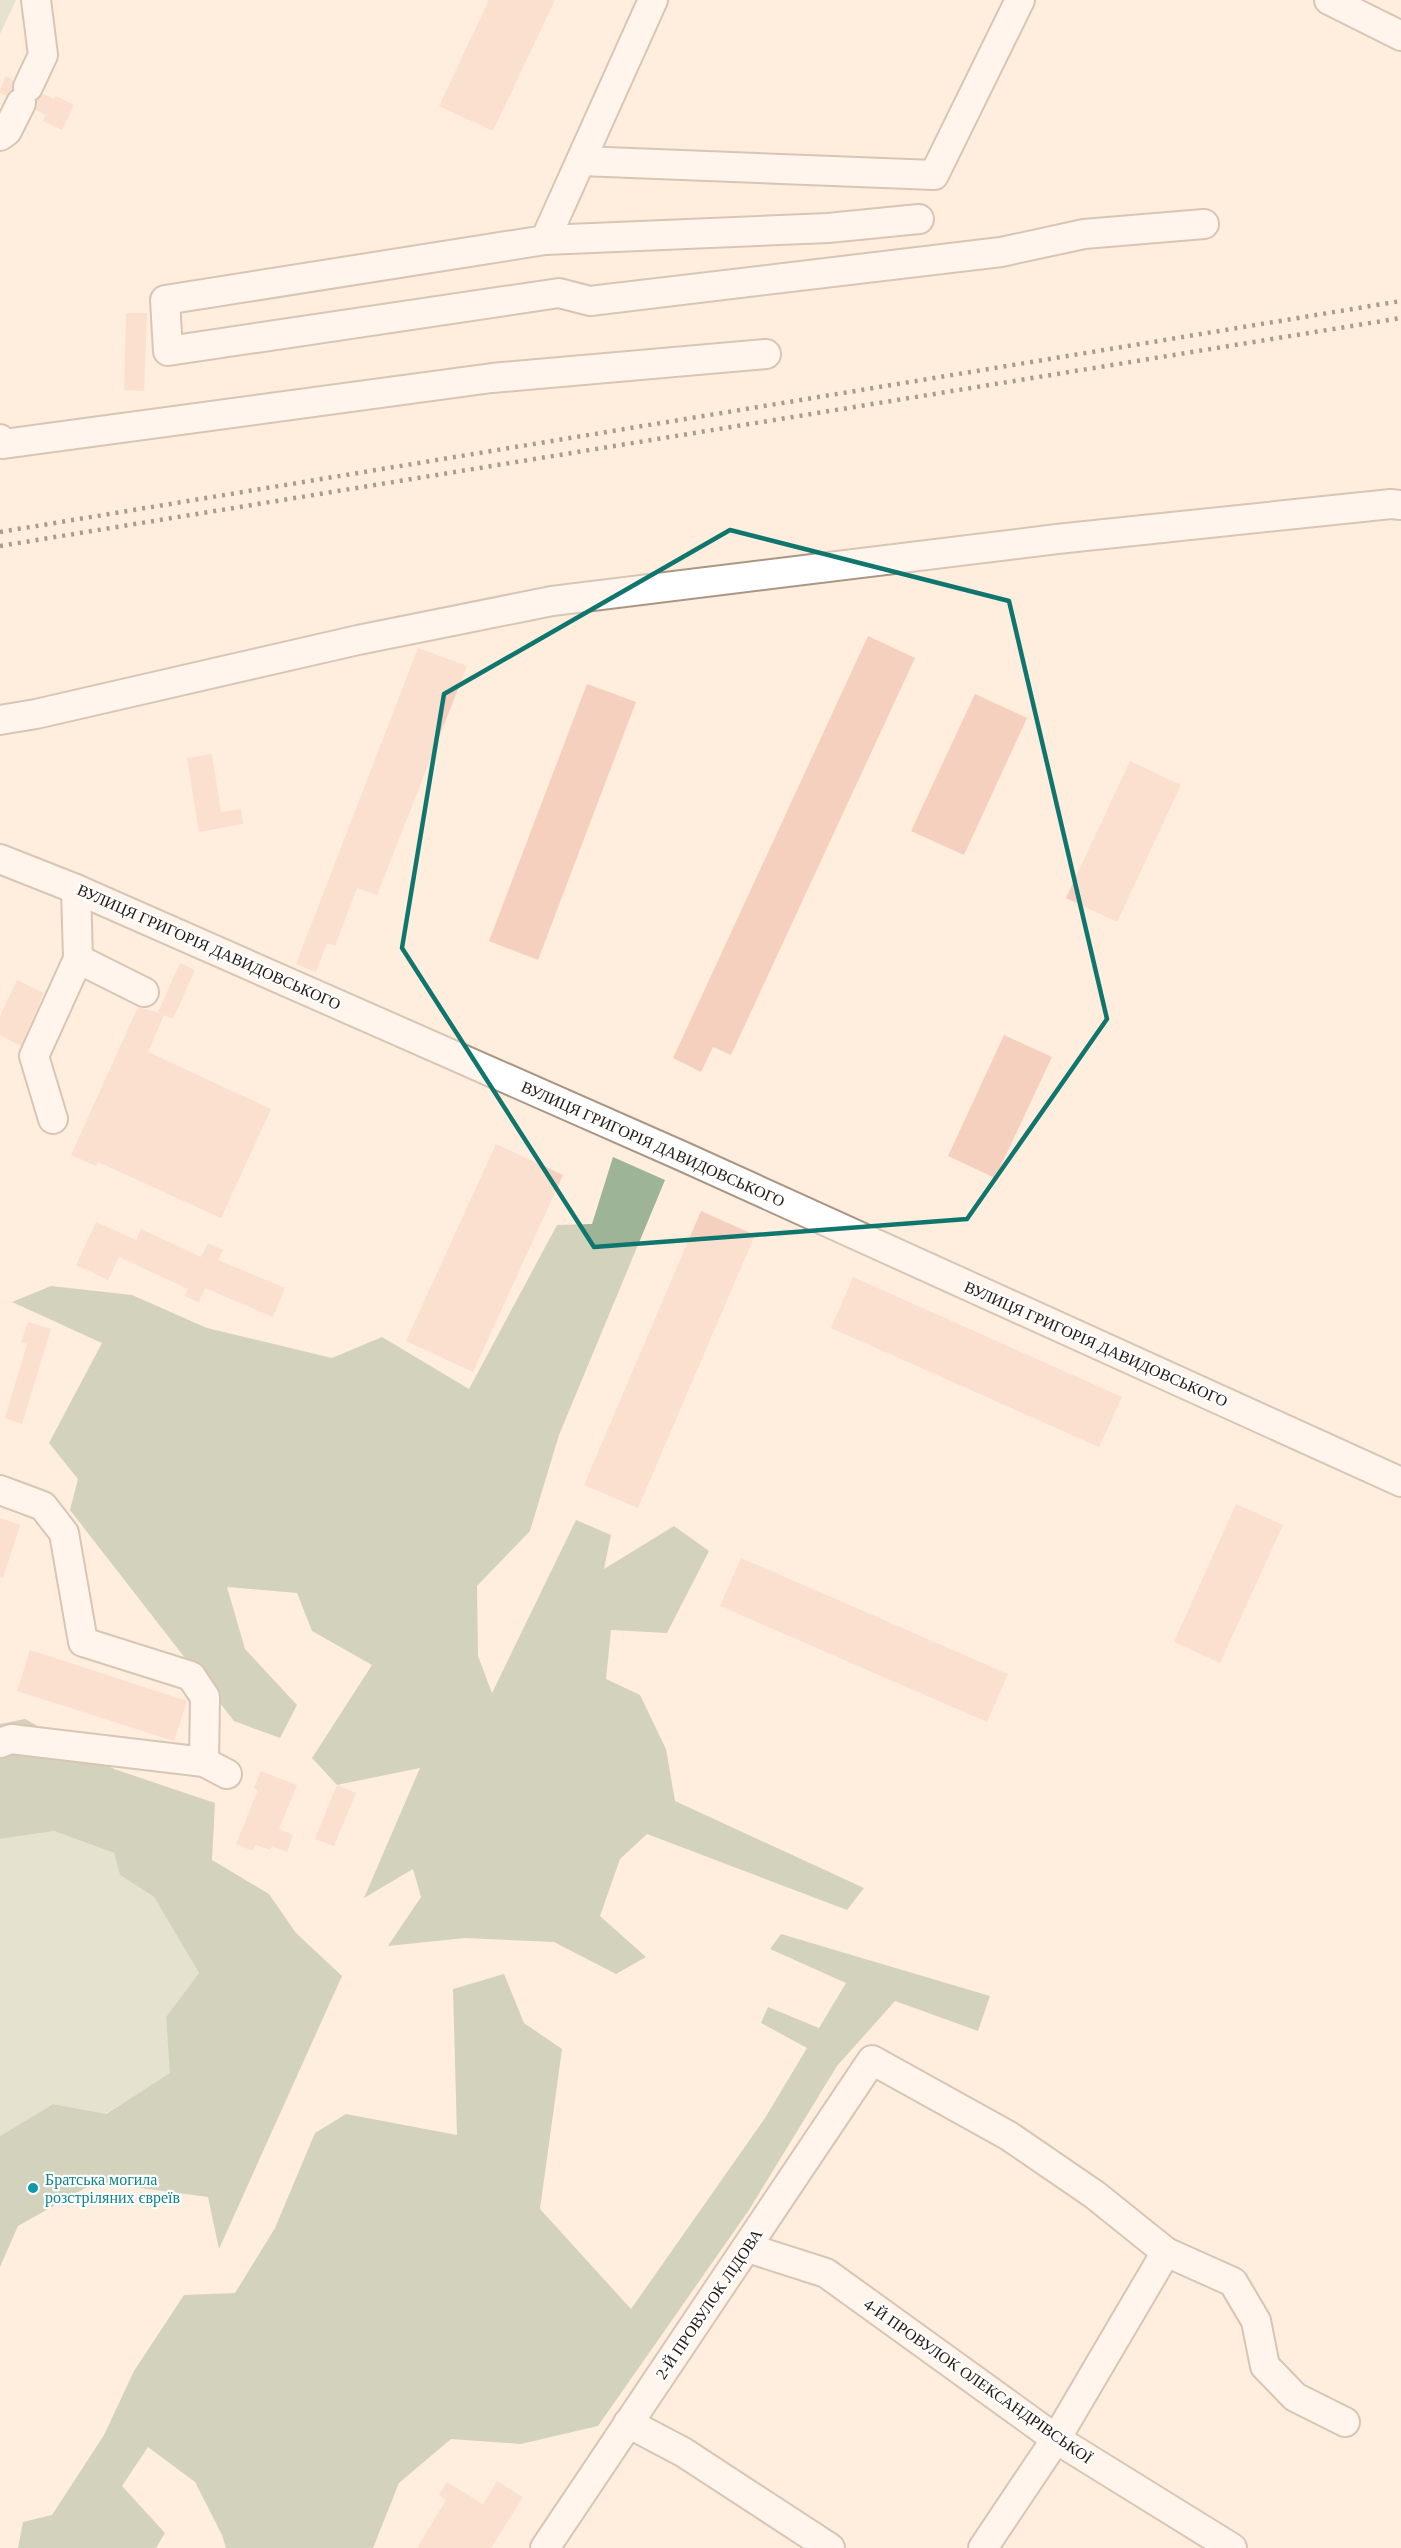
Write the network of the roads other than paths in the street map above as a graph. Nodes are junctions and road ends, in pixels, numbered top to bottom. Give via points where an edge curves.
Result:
1 (36, 0) edge
2 (653, 0) edge
3 (1020, 0) edge
4 (1329, 0) edge
5 (1401, 36) edge
6 (0, 136) edge
7 (580, 161) junction
8 (918, 219) dead end
9 (1204, 224) dead end
10 (545, 240) junction
11 (766, 354) dead end
12 (0, 439) edge
13 (1401, 505) edge
14 (0, 720) edge
15 (0, 859) edge
16 (76, 889) junction
17 (78, 959) junction
18 (144, 992) dead end
19 (53, 1119) dead end
20 (1401, 1482) edge
21 (0, 1490) edge
22 (0, 1743) edge
23 (748, 2248) junction
24 (1166, 2252) junction
25 (628, 2422) junction
26 (1345, 2422) dead end
27 (1056, 2439) junction
28 (545, 2548) edge
29 (830, 2548) edge
30 (983, 2548) edge
31 (1232, 2548) edge

1 - 6 street via 43,55 7,131
2 - 7 street
3 - 7 street via 934,175
4 - 5 street
7 - 10 street
8 - 10 street via 828,228
9 - 10 street via 1083,234 1001,252 590,301 559,293 168,351 165,300
11 - 12 street via 492,378 3,444
13 - 14 street via 1057,539 552,601
15 - 16 street, ВУЛИЦЯ ГРИГОРІЯ ДАВИДОВСЬКОГО
16 - 17 street
16 - 20 street, ВУЛИЦЯ ГРИГОРІЯ ДАВИДОВСЬКОГО via 682,1156
17 - 18 street
17 - 19 street via 34,1056
21 - 22 street via 43,1506 64,1533 83,1642 191,1676 205,1697 216,1768 11,1739
23 - 24 street, 2-Й ПРОВУЛОК ЛІДОВА via 872,2060 1010,2136 1095,2195
23 - 25 street, 2-Й ПРОВУЛОК ЛІДОВА
23 - 27 street, 4-Й ПРОВУЛОК ОЛЕКСАНДРІВСЬКОЇ via 826,2273
24 - 26 street via 1233,2282 1256,2321 1265,2366 1295,2397
24 - 27 street
25 - 28 street, 2-Й ПРОВУЛОК ЛІДОВА
25 - 29 street via 683,2452
27 - 30 street
27 - 31 street, 4-Й ПРОВУЛОК ОЛЕКСАНДРІВСЬКОЇ

